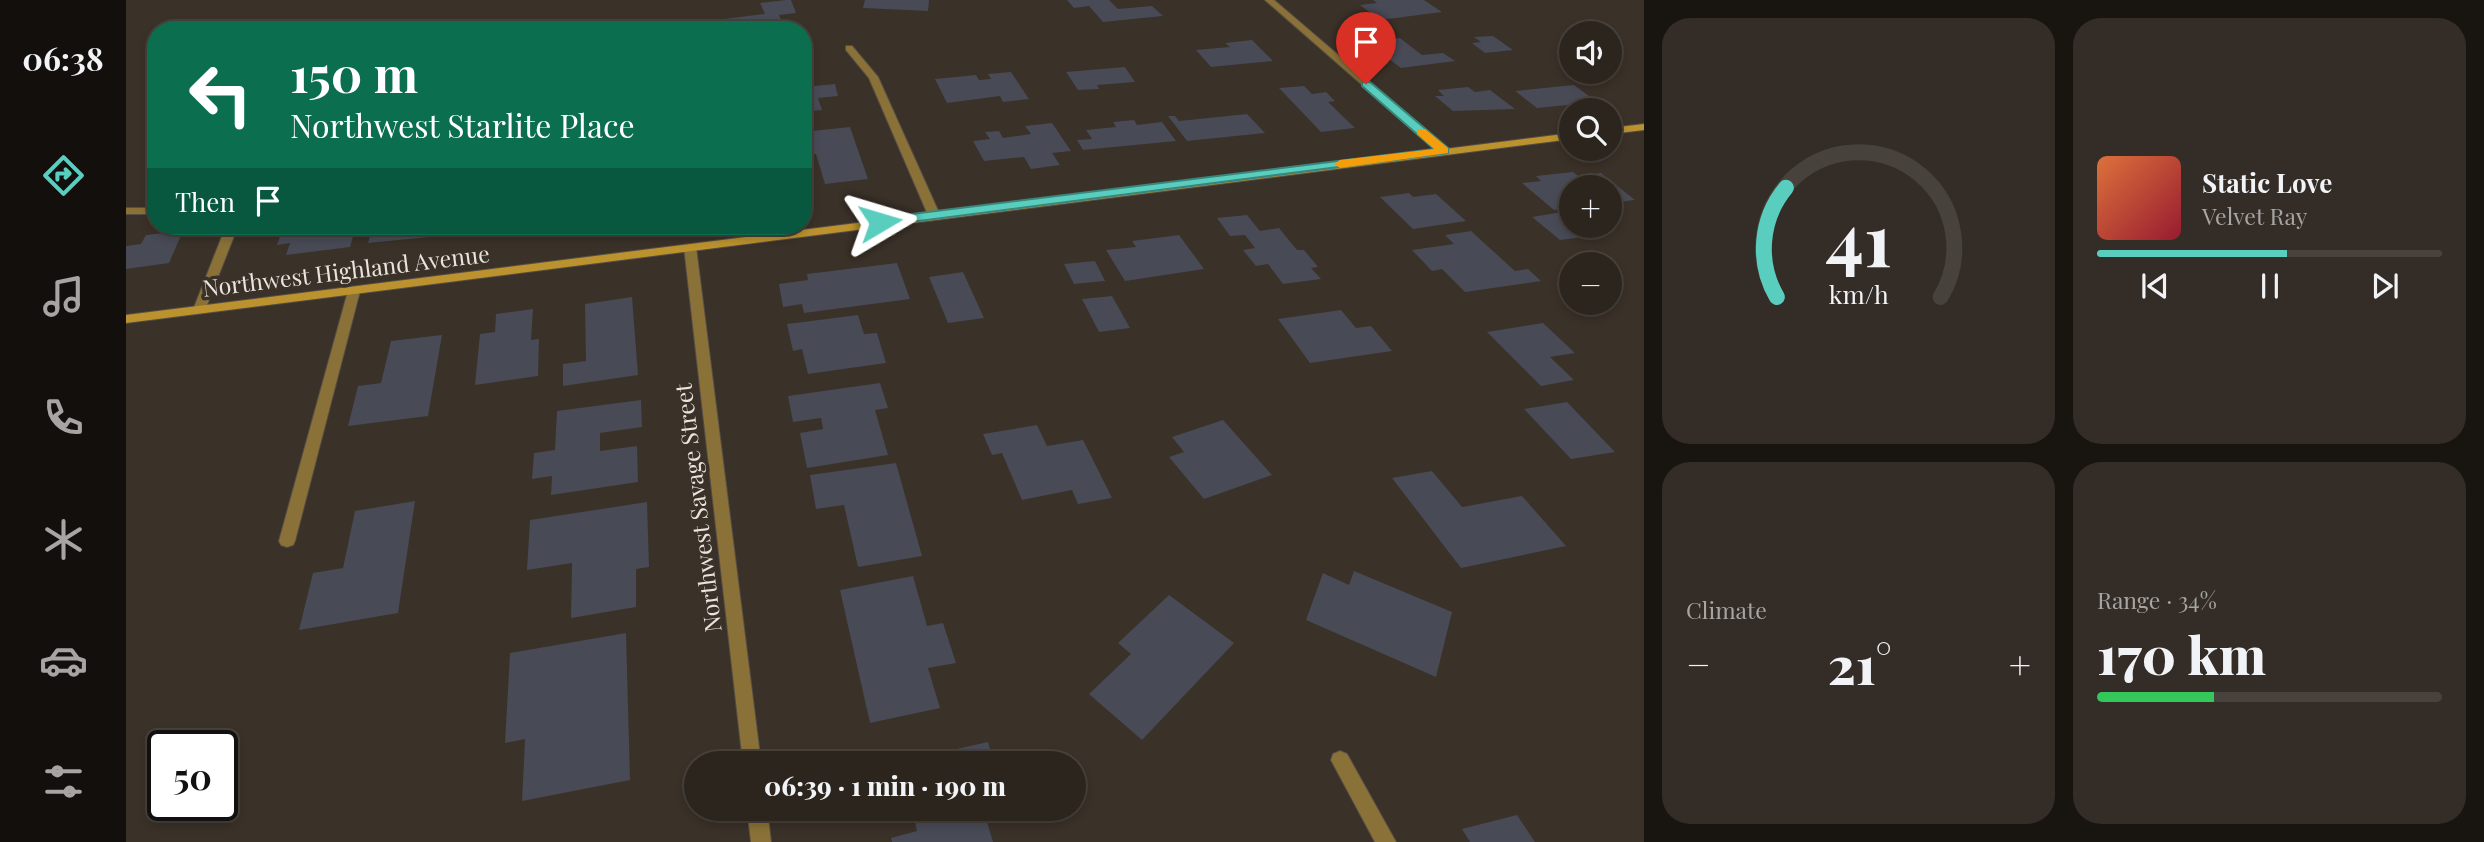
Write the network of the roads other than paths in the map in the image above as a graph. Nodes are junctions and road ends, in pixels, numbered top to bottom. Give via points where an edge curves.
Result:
1 (1269, 0) edge
2 (849, 48) dead end
3 (1644, 127) edge
4 (1622, 130) edge
5 (1559, 137) edge
6 (1444, 151) junction
7 (126, 211) edge
8 (147, 211) edge
9 (934, 215) junction
10 (812, 231) edge
11 (228, 235) edge
12 (782, 235) edge
13 (690, 247) junction
14 (354, 291) junction
15 (198, 310) junction
16 (126, 319) edge
17 (287, 541) dead end
18 (751, 751) edge
19 (1340, 760) dead end
20 (759, 821) edge
21 (761, 842) edge
22 (1386, 842) edge

1 - 6 street
2 - 9 street via 873,78
3 - 4 main road
5 - 6 main road, Northwest Highland Avenue
6 - 9 main road, Northwest Highland Avenue
7 - 8 street
9 - 10 main road, Northwest Highland Avenue
11 - 15 street
12 - 13 main road, Northwest Highland Avenue
13 - 14 main road, Northwest Highland Avenue
13 - 18 street, Northwest Savage Street
14 - 15 main road, Northwest Highland Avenue
14 - 17 street
15 - 16 main road, Northwest Highland Avenue
19 - 22 street
20 - 21 street

